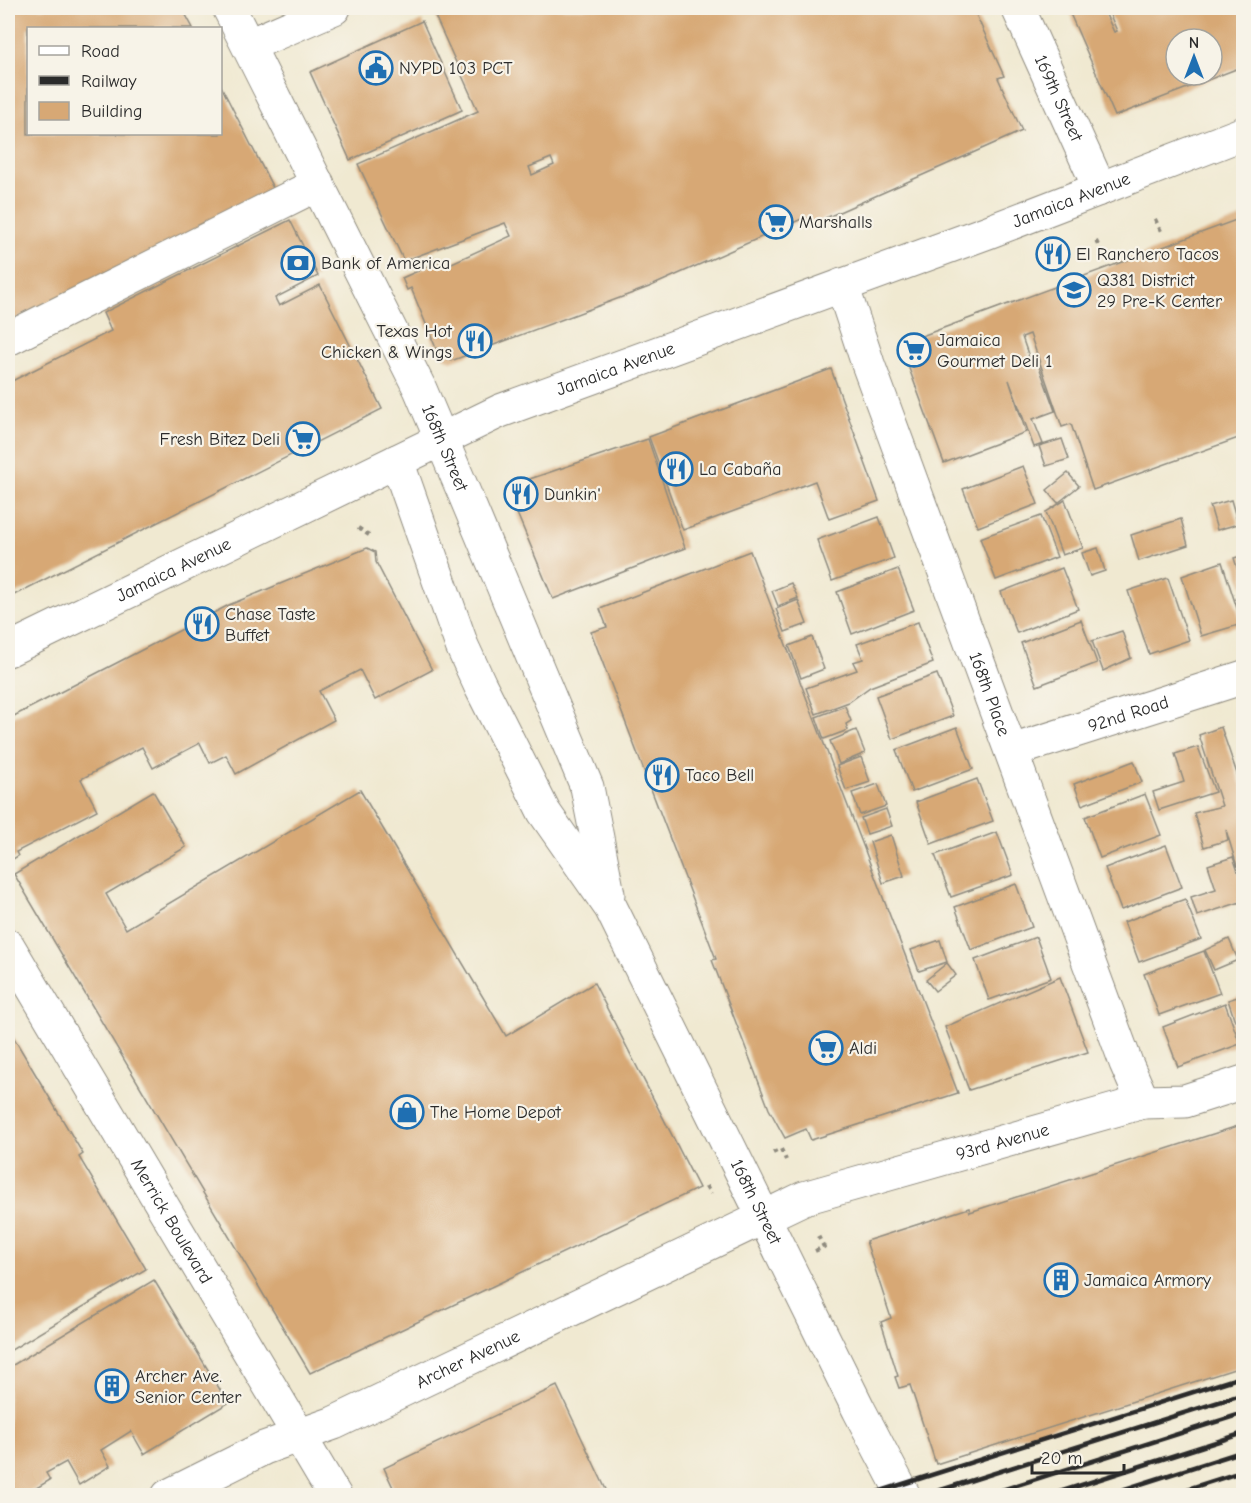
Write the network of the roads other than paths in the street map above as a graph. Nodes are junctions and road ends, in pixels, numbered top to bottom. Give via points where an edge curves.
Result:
1 (229, 8) edge
2 (334, 8) edge
3 (1018, 8) edge
4 (249, 45) junction
5 (1244, 133) edge
6 (318, 184) junction
7 (1100, 189) junction
8 (842, 285) junction
9 (8, 339) edge
10 (441, 439) junction
11 (397, 461) junction
12 (8, 650) edge
13 (1244, 677) edge
14 (1012, 751) junction
15 (611, 908) junction
16 (8, 946) edge
17 (1244, 1082) edge
18 (1143, 1102) junction
19 (765, 1217) junction
20 (299, 1435) junction
21 (168, 1496) edge
22 (335, 1496) edge
23 (904, 1496) edge

1 - 4 main road, 168th Street
2 - 4 main road
3 - 7 main road, 169th Street
4 - 6 main road, 168th Street
5 - 7 main road, Jamaica Avenue
6 - 9 main road
6 - 10 main road, 168th Street
7 - 8 main road, Jamaica Avenue
8 - 10 main road, Jamaica Avenue via 500,411
8 - 14 main road, 168th Place
10 - 11 main road, Jamaica Avenue
10 - 15 main road, 168th Street via 588,787
11 - 12 main road, Jamaica Avenue
11 - 15 main road, 168th Street via 462,646 480,685 544,812
13 - 14 main road, 92nd Road
14 - 18 main road, 168th Place
15 - 19 main road, 168th Street
16 - 20 main road, Merrick Boulevard
17 - 18 main road, 93rd Avenue via 1185,1101
18 - 19 main road, 93rd Avenue via 804,1198
19 - 20 main road, Archer Avenue via 334,1423
19 - 23 main road, 168th Street
20 - 21 main road, Archer Avenue
20 - 22 main road, Merrick Boulevard

